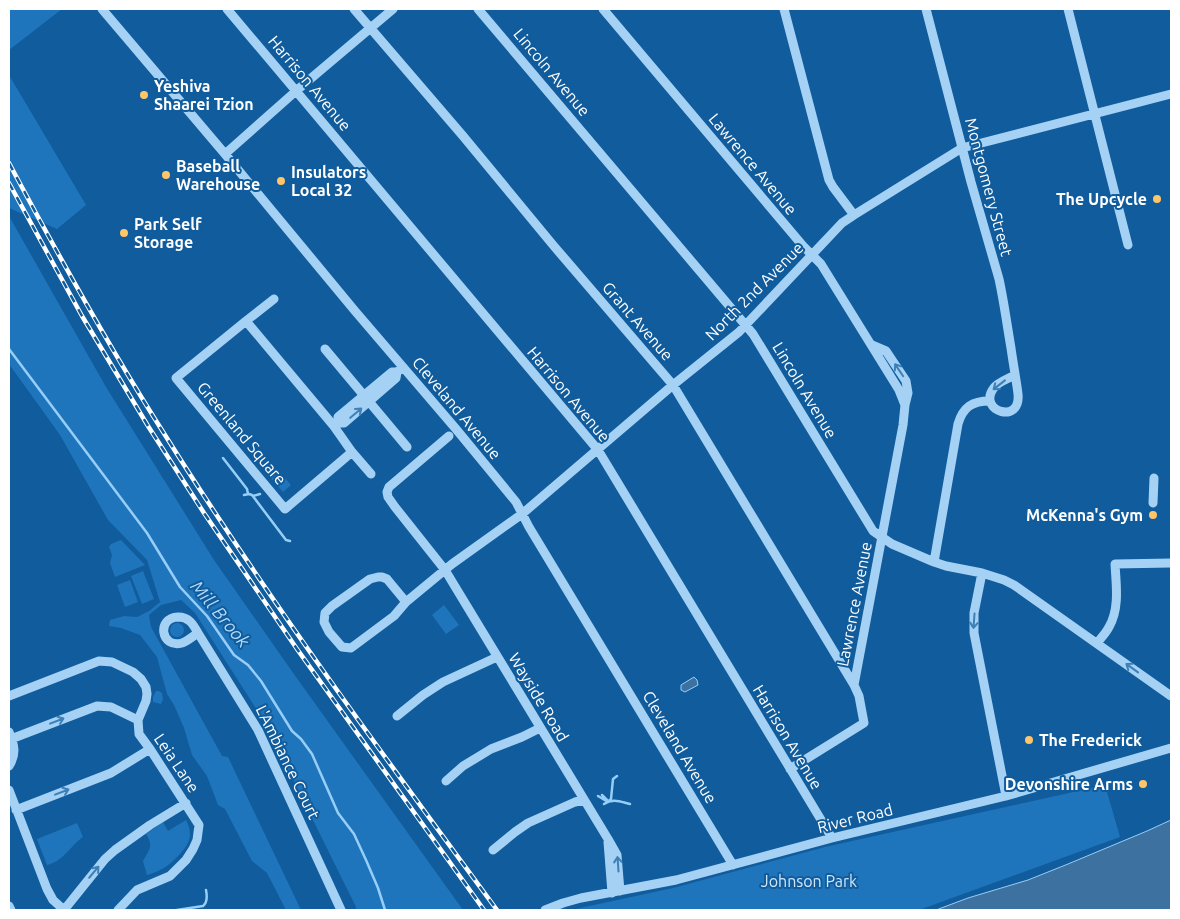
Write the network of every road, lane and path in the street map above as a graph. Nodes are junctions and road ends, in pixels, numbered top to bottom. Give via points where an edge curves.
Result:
1 (102, 9) edge
2 (227, 9) edge
3 (354, 9) edge
4 (393, 9) edge
5 (478, 9) edge
6 (603, 9) edge
7 (784, 9) edge
8 (926, 9) edge
9 (1068, 9) edge
10 (370, 28) junction
11 (296, 90) junction
12 (1171, 94) edge
13 (1096, 114) junction
14 (962, 148) junction
15 (225, 154) junction
16 (854, 215) junction
17 (1128, 245) dead end
18 (812, 256) junction
19 (274, 299) dead end
20 (246, 321) junction
21 (745, 325) junction
22 (325, 349) dead end
23 (400, 370) junction
24 (1015, 375) junction
25 (673, 386) junction
26 (367, 398) junction
27 (990, 401) junction
28 (337, 425) junction
29 (449, 436) dead end
30 (407, 447) dead end
31 (598, 450) junction
32 (352, 452) junction
33 (372, 474) dead end
34 (1154, 478) dead end
35 (1153, 503) dead end
36 (522, 514) junction
37 (882, 538) junction
38 (934, 562) junction
39 (1171, 563) edge
40 (445, 570) junction
41 (982, 573) junction
42 (406, 602) junction
43 (198, 633) dead end
44 (1097, 643) junction
45 (497, 657) junction
46 (854, 685) junction
47 (9, 696) edge
48 (1171, 696) edge
49 (397, 716) dead end
50 (138, 720) junction
51 (540, 728) junction
52 (10, 735) edge
53 (1171, 748) edge
54 (150, 749) junction
55 (9, 766) edge
56 (790, 769) junction
57 (446, 781) dead end
58 (9, 790) edge
59 (1006, 796) junction
60 (584, 800) junction
61 (186, 803) junction
62 (16, 810) junction
63 (832, 838) junction
64 (493, 850) dead end
65 (733, 865) junction
66 (616, 892) junction
67 (9, 906) edge
68 (11, 910) edge
69 (64, 910) edge
70 (118, 910) edge
71 (341, 910) edge
72 (544, 910) edge

1 - 15 street, Cleveland Avenue
2 - 11 street, Harrison Avenue
3 - 10 street, Grant Avenue
4 - 10 street
5 - 21 street, Lincoln Avenue
6 - 18 street, Lawrence Avenue
7 - 16 street via 829,180
8 - 14 street, Montgomery Street
9 - 13 street
10 - 11 street
10 - 25 street, Grant Avenue
11 - 15 street
11 - 31 street, Harrison Avenue
12 - 13 street, North 2nd Avenue
13 - 14 street, North 2nd Avenue
13 - 17 street
14 - 16 street, North 2nd Avenue
14 - 24 street, Montgomery Street via 999,279
15 - 23 street, Cleveland Avenue
16 - 18 street, North 2nd Avenue
18 - 21 street, North 2nd Avenue
18 - 37 street, Lawrence Avenue via 821,264 872,345 886,351 906,380 908,392 903,425
19 - 20 street, Greenland Square
20 - 28 street
20 - 32 street, Greenland Square via 176,378 285,509
21 - 25 street, North 2nd Avenue
21 - 37 street, Lincoln Avenue via 873,531
22 - 26 street
23 - 26 street via 392,372
23 - 36 street, Cleveland Avenue via 456,429 516,502
24 -> 27 street via 994,388
24 - 27 street, Montgomery Street via 1016,406 1002,412
25 - 31 street, North 2nd Avenue
25 - 46 street, Grant Avenue
26 - 28 street via 338,417
26 - 30 street
27 - 38 street via 968,406 960,416
28 - 32 street
29 - 40 street, Wayside Road via 387,492 395,507
31 - 36 street, North 2nd Avenue
31 - 56 street, Harrison Avenue
32 - 33 street
34 - 35 street
36 - 40 street, North 2nd Avenue
36 - 65 street, Cleveland Avenue
37 - 38 street, Lincoln Avenue
37 - 46 street, Lawrence Avenue
38 - 41 street, Lincoln Avenue
39 - 44 street via 1115,564 1117,595 1114,611 1110,626
40 - 42 street, North 2nd Avenue
40 - 45 street, Wayside Road
41 - 44 street, Lincoln Avenue via 1014,585
41 -> 59 street via 974,613 974,633
42 - 42 street, North 2nd Avenue via 387,579 370,579 332,606 325,613 324,622 342,647 351,648 394,616
43 - 71 street, L'Ambiance Court via 258,730
48 -> 44 street, Lincoln Avenue
45 - 49 street via 443,682
45 - 51 street, Wayside Road
46 - 56 street, Lawrence Avenue via 864,723
47 - 50 street, Leia Lane via 105,660 133,672 146,687 146,701
52 -> 50 street via 103,705
50 - 54 street, Leia Lane via 139,734
51 - 57 street via 491,749
51 - 60 street, Wayside Road
52 - 55 street via 15,754
53 - 59 street, River Road
54 - 61 street, Leia Lane
62 -> 54 street via 111,773
56 - 63 street, Harrison Avenue
58 - 62 street
59 - 63 street, River Road
60 - 64 street via 528,823
60 - 66 street, Wayside Road via 618,855
69 -> 61 street via 114,850
61 - 70 street, Leia Lane via 198,825 193,850 170,876 137,890
62 - 69 street via 47,889
63 - 65 street, River Road
65 - 66 street, River Road
66 - 72 street, River Road
67 - 68 street

